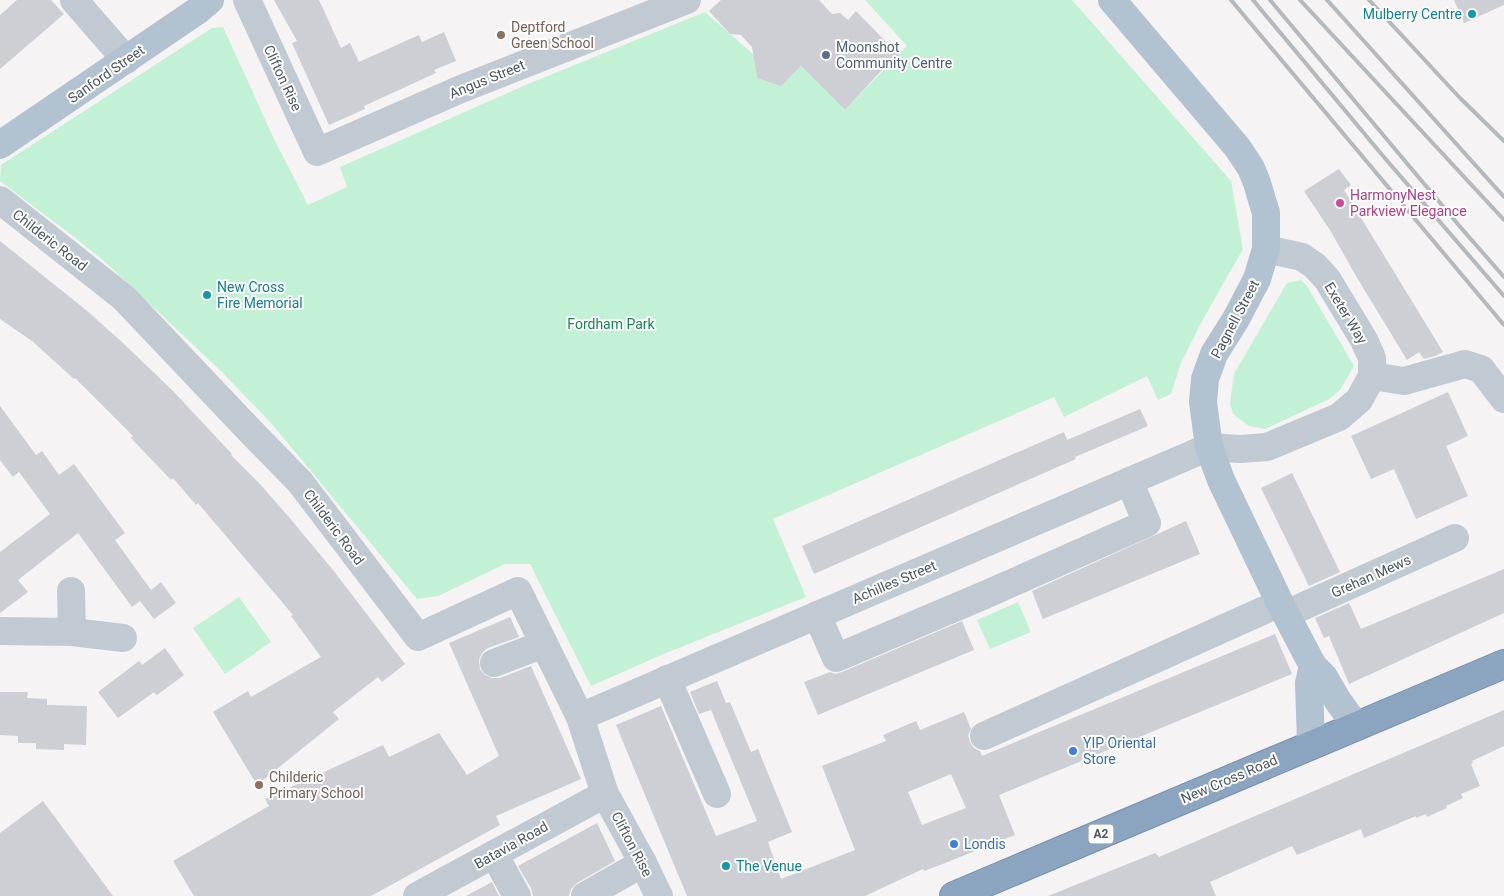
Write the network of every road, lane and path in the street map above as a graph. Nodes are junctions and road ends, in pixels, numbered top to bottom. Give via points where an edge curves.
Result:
1 (74, 0) edge
2 (210, 0) edge
3 (687, 0) edge
4 (1112, 0) edge
5 (248, 2) edge
6 (126, 60) junction
7 (0, 145) edge
8 (317, 152) joint
9 (0, 200) edge
10 (1266, 249) junction
11 (1372, 376) junction
12 (1504, 398) edge
13 (1209, 447) junction
14 (1129, 481) junction
15 (1455, 538) dead end
16 (71, 591) dead end
17 (1283, 609) junction
18 (818, 615) junction
19 (0, 631) edge
20 (72, 632) junction
21 (123, 638) dead end
22 (544, 644) junction
23 (494, 663) dead end
24 (1504, 664) edge
25 (1313, 666) junction
26 (667, 679) junction
27 (580, 716) junction
28 (1356, 726) junction
29 (984, 736) dead end
30 (1311, 744) junction
31 (605, 794) junction
32 (717, 794) dead end
33 (494, 854) junction
34 (644, 863) junction
35 (417, 896) edge
36 (517, 896) edge
37 (585, 896) edge
38 (658, 896) edge
39 (954, 896) edge

1 - 6 street
2 - 6 main road, Sanford Street
3 - 8 street, Angus Street via 461,89
4 - 10 main road, Pagnell Street via 1237,147 1251,168 1266,213
5 - 8 street, Clifton Rise
6 - 7 main road, Sanford Street
9 - 22 street, Childeric Road via 124,298 300,482 418,637 518,591
10 - 11 street, Exeter Way via 1302,257 1327,279 1364,340 1372,358
10 - 13 main road, Pagnell Street via 1257,279 1214,354 1205,379 1203,402
11 - 12 street via 1404,381 1465,364 1481,369
11 - 13 street via 1359,400 1339,417 1267,447
13 - 14 street, Achilles Street
13 - 17 main road, Pagnell Street via 1221,480
14 - 18 street, Achilles Street
14 - 18 street via 1147,523 987,594 836,658
15 - 17 street, Grehan Mews
16 - 20 street
17 - 25 main road, Pagnell Street
17 - 29 street, Grehan Mews
18 - 26 street, Achilles Street
19 - 20 street
20 - 21 street
22 - 23 street
22 - 27 street, Childeric Road
24 - 28 highway, New Cross Road / A2
25 - 28 main road, Pagnell Street via 1324,677
25 - 30 main road via 1309,683
26 - 27 street, Achilles Street
26 - 32 street
27 - 31 street, Childeric Road
28 - 30 highway, New Cross Road / A2
30 - 39 highway, New Cross Road / A2
31 - 33 street, Batavia Road
31 - 34 street, Clifton Rise
33 - 35 street, Batavia Road
33 - 36 street
34 - 37 street
34 - 38 street, Clifton Rise

